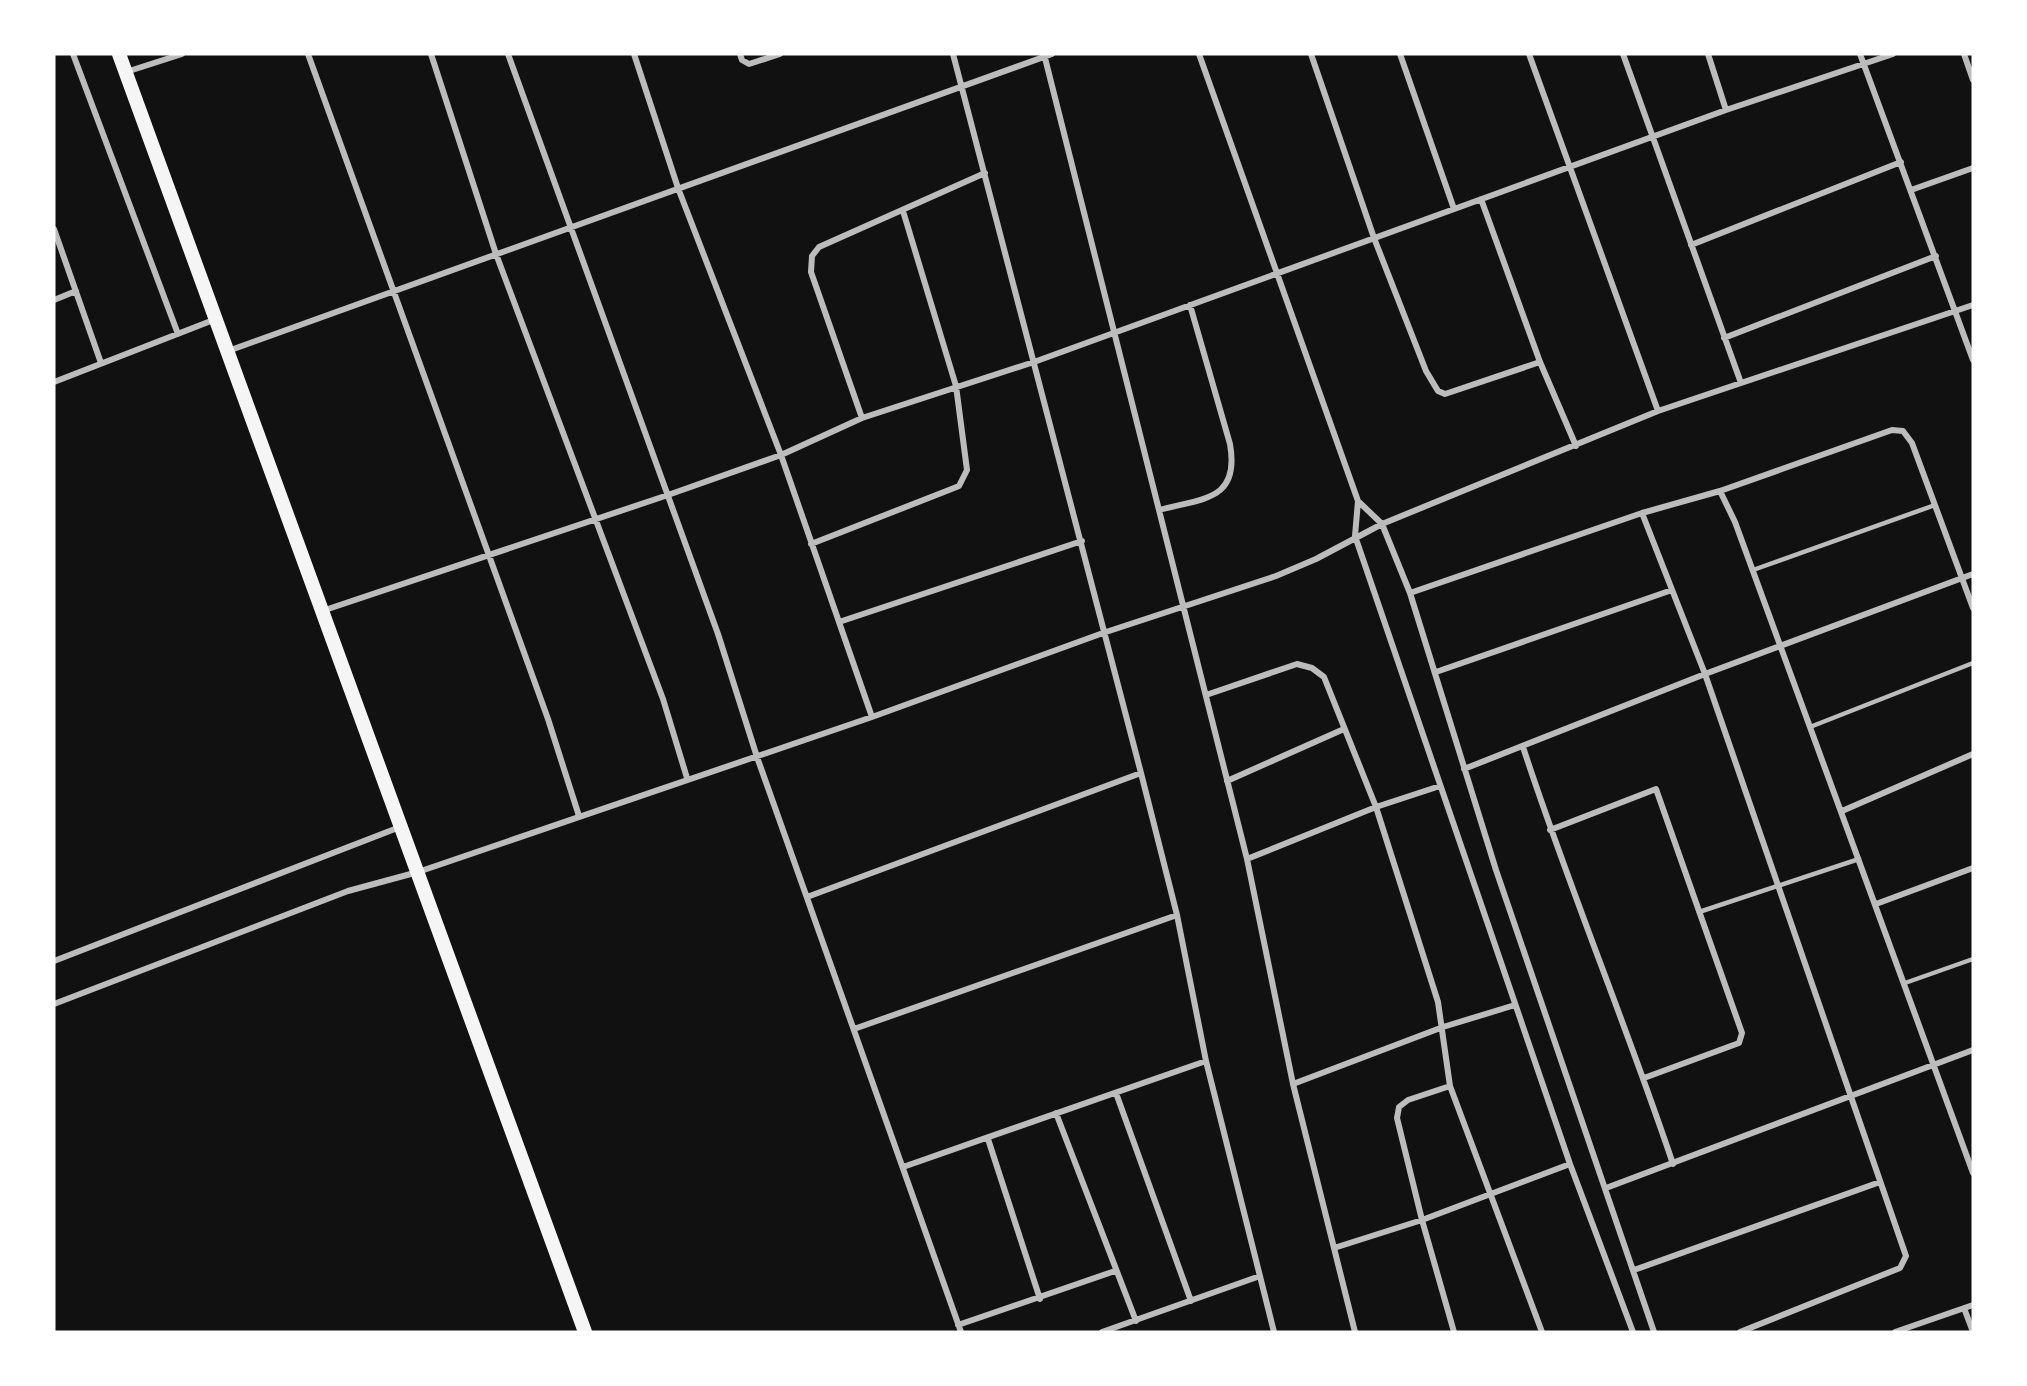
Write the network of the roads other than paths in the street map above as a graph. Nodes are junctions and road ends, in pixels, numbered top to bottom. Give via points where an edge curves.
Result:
1 (73, 54) edge
2 (119, 54) edge
3 (182, 54) edge
4 (308, 54) edge
5 (431, 54) edge
6 (508, 54) edge
7 (634, 54) edge
8 (740, 54) edge
9 (780, 54) edge
10 (953, 54) edge
11 (1199, 54) edge
12 (1311, 54) edge
13 (1400, 54) edge
14 (1529, 54) edge
15 (1623, 54) edge
16 (1708, 54) edge
17 (1860, 54) edge
18 (1893, 54) edge
19 (1964, 54) edge
20 (1047, 55) edge
21 (1864, 64) junction
22 (126, 72) junction
23 (1973, 80) edge
24 (961, 87) junction
25 (1726, 110) junction
26 (1652, 137) junction
27 (1901, 162) junction
28 (1571, 166) junction
29 (1973, 168) edge
30 (985, 173) junction
31 (678, 188) junction
32 (1911, 190) junction
33 (1481, 199) junction
34 (1454, 209) junction
35 (903, 211) junction
36 (569, 228) junction
37 (54, 229) edge
38 (1374, 238) junction
39 (1691, 246) junction
40 (496, 254) junction
41 (1936, 256) junction
42 (1278, 273) junction
43 (76, 291) junction
44 (392, 292) junction
45 (54, 300) edge
46 (1190, 305) junction
47 (1973, 305) edge
48 (1955, 311) junction
49 (216, 319) junction
50 (1114, 333) junction
51 (178, 334) junction
52 (1724, 338) junction
53 (228, 351) junction
54 (1973, 360) edge
55 (1035, 362) junction
56 (1540, 362) junction
57 (101, 363) junction
58 (54, 382) edge
59 (1741, 383) junction
60 (956, 386) junction
61 (1658, 411) junction
62 (862, 418) junction
63 (1576, 446) junction
64 (781, 455) junction
65 (1720, 491) junction
66 (668, 495) junction
67 (1358, 501) junction
68 (1935, 505) junction
69 (1160, 510) junction
70 (1642, 513) junction
71 (596, 518) junction
72 (1382, 524) junction
73 (1355, 536) junction
74 (1082, 541) junction
75 (811, 544) junction
76 (488, 556) junction
77 (1752, 570) junction
78 (1973, 574) edge
79 (1962, 578) junction
80 (1672, 590) junction
81 (1410, 593) junction
82 (1184, 606) junction
83 (1973, 608) edge
84 (322, 612) junction
85 (839, 621) junction
86 (1103, 633) junction
87 (1780, 647) junction
88 (1973, 663) edge
89 (1436, 672) junction
90 (1706, 674) junction
91 (1206, 695) junction
92 (872, 717) junction
93 (1810, 726) junction
94 (1344, 729) junction
95 (1523, 747) junction
96 (1973, 754) edge
97 (758, 757) junction
98 (1464, 769) junction
99 (1141, 772) junction
100 (687, 778) junction
101 (1227, 781) junction
102 (1440, 786) junction
103 (1376, 807) junction
104 (1842, 811) junction
105 (579, 816) junction
106 (402, 827) junction
107 (1550, 830) junction
108 (1247, 859) junction
109 (1859, 859) junction
110 (1973, 868) edge
111 (418, 872) junction
112 (1778, 884) junction
113 (807, 897) junction
114 (1876, 904) junction
115 (1699, 912) junction
116 (1177, 915) junction
117 (1973, 959) edge
118 (54, 962) edge
119 (1905, 983) junction
120 (54, 1004) edge
121 (1515, 1005) junction
122 (1443, 1027) junction
123 (854, 1029) junction
124 (1973, 1050) edge
125 (1206, 1061) junction
126 (1936, 1065) junction
127 (1644, 1078) junction
128 (1293, 1084) junction
129 (1450, 1086) junction
130 (1116, 1093) junction
131 (1852, 1097) junction
132 (1056, 1113) junction
133 (988, 1139) junction
134 (1570, 1164) junction
135 (1673, 1164) junction
136 (903, 1167) junction
137 (1973, 1173) edge
138 (1880, 1182) junction
139 (1605, 1188) junction
140 (1489, 1195) junction
141 (1422, 1220) junction
142 (1334, 1248) junction
143 (1634, 1270) junction
144 (1115, 1271) junction
145 (1260, 1276) junction
146 (1040, 1299) junction
147 (1191, 1301) junction
148 (1973, 1305) edge
149 (1964, 1308) junction
150 (1136, 1321) junction
151 (958, 1324) junction
152 (585, 1332) edge
153 (961, 1332) edge
154 (1102, 1332) edge
155 (1274, 1332) edge
156 (1355, 1332) edge
157 (1454, 1332) edge
158 (1542, 1332) edge
159 (1633, 1332) edge
160 (1654, 1332) edge
161 (1740, 1332) edge
162 (1895, 1332) edge
163 (1973, 1332) edge

1 - 51 street
2 - 22 main road
3 - 22 street
4 - 44 street
5 - 40 street
6 - 36 street
7 - 31 street
8 - 9 street via 742,60 752,64
10 - 24 street
11 - 42 street
12 - 38 street
13 - 34 street
14 - 28 street
15 - 26 street
16 - 25 street
17 - 21 street
18 - 21 street
19 - 23 street
20 - 24 street
20 - 50 street
21 - 25 street
21 - 27 street
22 - 49 main road
24 - 30 street
24 - 31 street
25 - 26 street
26 - 28 street
26 - 39 street
27 - 32 street
27 - 39 street
28 - 33 street
28 - 61 street
29 - 32 street
30 - 35 street
30 - 55 street
31 - 36 street
31 - 64 street
32 - 41 street
33 - 34 street
33 - 56 street
34 - 38 street
35 - 60 street
35 - 62 street via 819,247 810,263
36 - 40 street
36 - 66 street
37 - 43 street
38 - 42 street
38 - 56 street via 1426,371 1438,391 1445,394
39 - 52 street
40 - 44 street
40 - 71 street
41 - 48 street
41 - 52 street
42 - 46 street
42 - 67 street
43 - 45 street
43 - 57 street
44 - 53 street
44 - 76 street
46 - 50 street
46 - 69 street via 1230,444 1231,476 1215,495
47 - 48 street
48 - 54 street
48 - 59 street
49 - 51 street
49 - 53 main road
50 - 55 street
50 - 69 street
51 - 57 street
52 - 59 street
53 - 84 main road
55 - 60 street
55 - 74 street
56 - 63 street
57 - 58 street
59 - 61 street
60 - 62 street
60 - 75 street via 967,470 959,486
61 - 63 street
62 - 64 street
63 - 72 street
64 - 66 street
64 - 75 street
65 - 68 street via 1892,430 1908,435
65 - 70 street
65 - 77 street
66 - 71 street
66 - 97 street
67 - 72 street
67 - 73 street
68 - 77 lane
68 - 79 street
69 - 82 street
70 - 80 street
70 - 81 street
71 - 76 street
71 - 100 street via 663,699
72 - 73 street
72 - 81 street
73 - 82 street via 1297,568
73 - 102 street
74 - 85 street
74 - 86 street
75 - 85 street
76 - 84 street
76 - 105 street
77 - 87 street
78 - 79 street
79 - 83 street
79 - 87 street
80 - 89 street
80 - 90 street
81 - 89 street
82 - 86 street
82 - 91 street
84 - 106 main road
85 - 92 street
86 - 92 street
86 - 99 street
87 - 90 street
87 - 93 street
88 - 93 lane
89 - 98 street
90 - 95 street
90 - 112 street
91 - 94 street via 1297,664 1307,666 1323,677
91 - 101 street
92 - 97 street
93 - 104 street
94 - 101 street
94 - 103 street
95 - 98 street
95 - 107 street
96 - 104 street
97 - 100 street
97 - 113 street
98 - 139 street
99 - 113 street
99 - 116 street
100 - 105 street
101 - 108 street
102 - 103 street
102 - 121 street
103 - 108 street
103 - 122 street
104 - 109 street
105 - 111 street
106 - 111 main road
106 - 118 street
107 - 115 street via 1656,789
107 - 127 street
108 - 128 street
109 - 112 lane
109 - 114 street
110 - 114 street
111 - 120 street via 348,891
111 - 152 main road
112 - 115 lane
112 - 131 street
113 - 123 street
114 - 119 street
115 - 127 street via 1742,1038 1739,1043
116 - 123 street
116 - 125 street
117 - 119 lane
119 - 126 street
121 - 122 street
121 - 134 street
122 - 128 street
122 - 129 street
123 - 136 street
124 - 126 street
125 - 130 street
125 - 145 street
126 - 131 street
126 - 137 street
127 - 135 street
128 - 142 street
129 - 140 street
129 - 141 street via 1408,1100 1399,1107 1397,1118
130 - 132 street
130 - 147 street
131 - 135 street
131 - 138 street
132 - 133 street
132 - 144 street
133 - 136 street
133 - 146 street
134 - 140 street
134 - 159 street
135 - 139 street
136 - 151 street
138 - 143 street
138 - 161 street via 1906,1256 1900,1268
139 - 143 street
140 - 141 street
140 - 158 street
141 - 142 street
141 - 157 street
142 - 156 street
143 - 160 street
144 - 146 street
144 - 150 street
145 - 147 street
145 - 155 street
146 - 151 street
147 - 150 street
148 - 149 street
149 - 162 street
149 - 163 street
150 - 154 street
151 - 153 street

